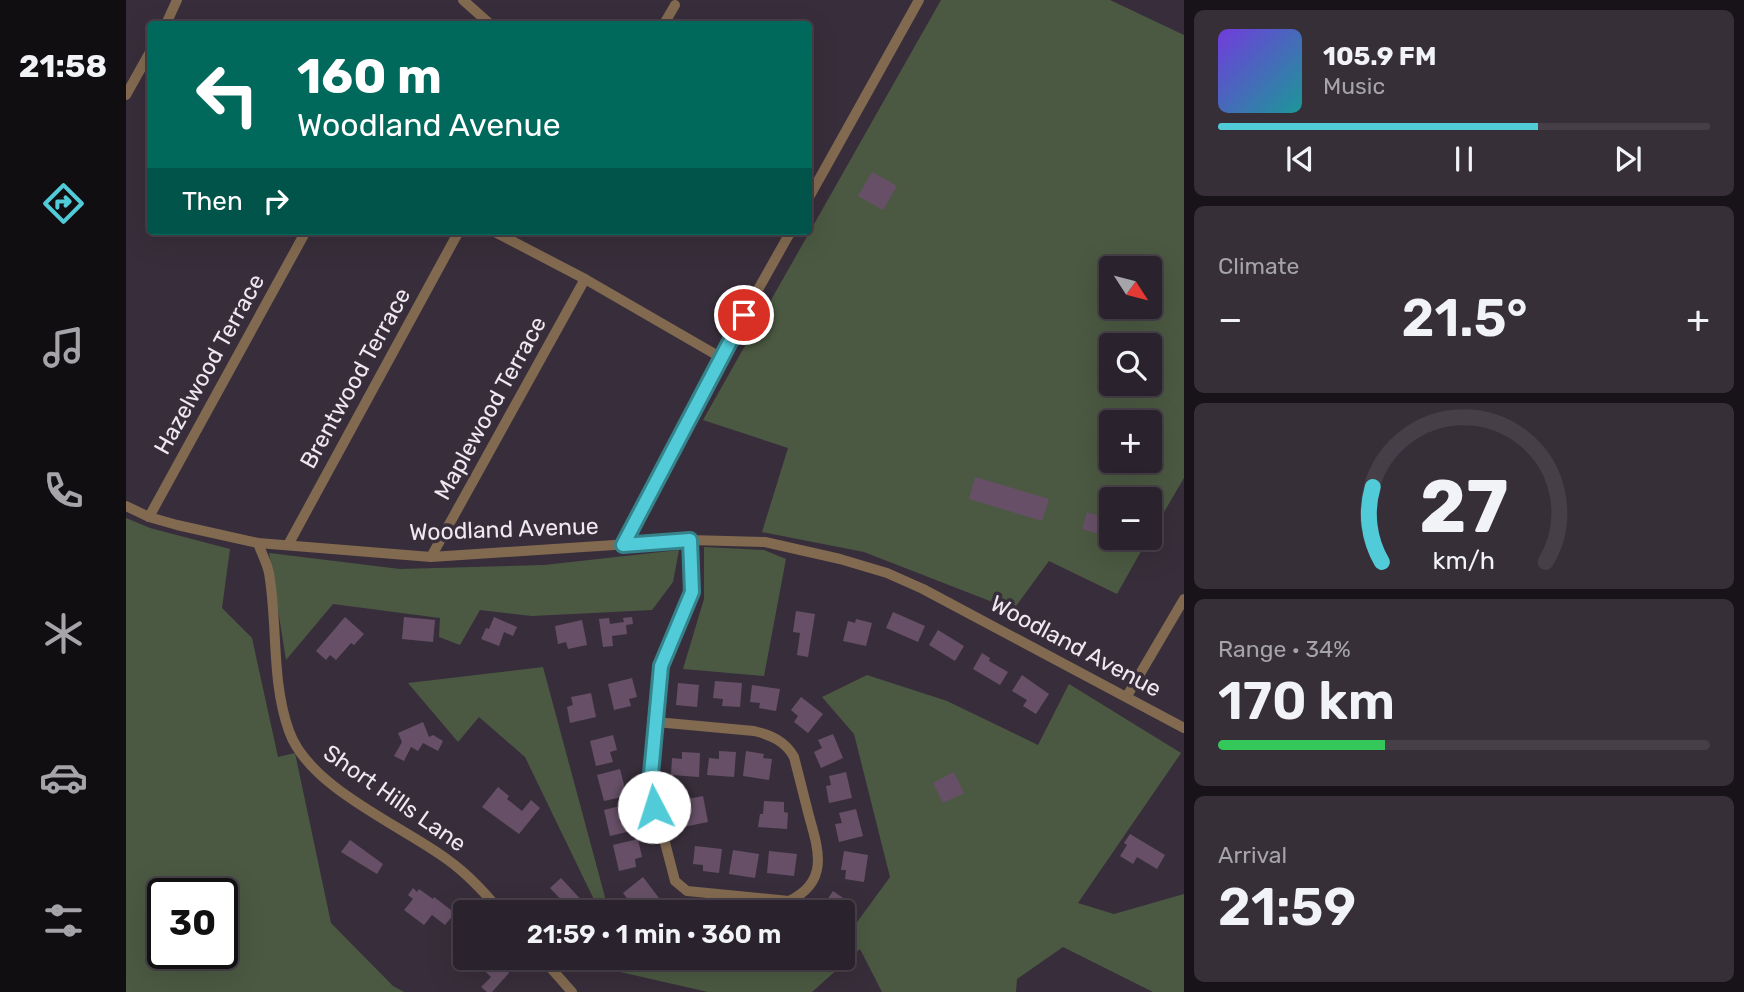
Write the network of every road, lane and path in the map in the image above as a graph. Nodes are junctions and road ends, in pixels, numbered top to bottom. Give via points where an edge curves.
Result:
1 (177, 0) edge
2 (463, 0) edge
3 (919, 0) edge
4 (675, 5) dead end
5 (167, 21) edge
6 (487, 21) edge
7 (666, 21) edge
8 (147, 57) edge
9 (126, 95) edge
10 (812, 193) edge
11 (304, 235) edge
12 (457, 235) edge
13 (501, 235) edge
14 (789, 235) edge
15 (585, 279) junction
16 (720, 357) junction
17 (126, 506) edge
18 (149, 517) junction
19 (690, 540) junction
20 (257, 543) junction
21 (288, 545) junction
22 (623, 545) junction
23 (431, 557) junction
24 (1184, 599) edge
25 (1126, 696) junction
26 (656, 722) junction
27 (1184, 728) edge
28 (492, 900) edge
29 (553, 970) edge
30 (572, 992) edge

1 - 5 street
2 - 6 street
3 - 10 street
4 - 7 street
8 - 9 street
11 - 18 street, Hazelwood Terrace
12 - 21 street, Brentwood Terrace
13 - 15 street
14 - 16 street
15 - 16 street
15 - 23 street, Maplewood Terrace
16 - 22 street
17 - 18 street, Woodland Avenue
18 - 20 street, Woodland Avenue
19 - 22 street, Woodland Avenue
19 - 25 street, Woodland Avenue via 765,542 887,573
19 - 26 street via 692,592 661,666
20 - 21 street, Woodland Avenue
20 - 28 street, Short Hills Lane via 268,571 280,698 289,733 304,759 330,784 447,859
21 - 23 street, Woodland Avenue
22 - 23 street, Woodland Avenue
24 - 25 street
25 - 27 street, Woodland Avenue
26 - 26 street via 650,785 675,881 687,891 789,901 800,896 815,878 818,850 789,747 754,731
29 - 30 street

